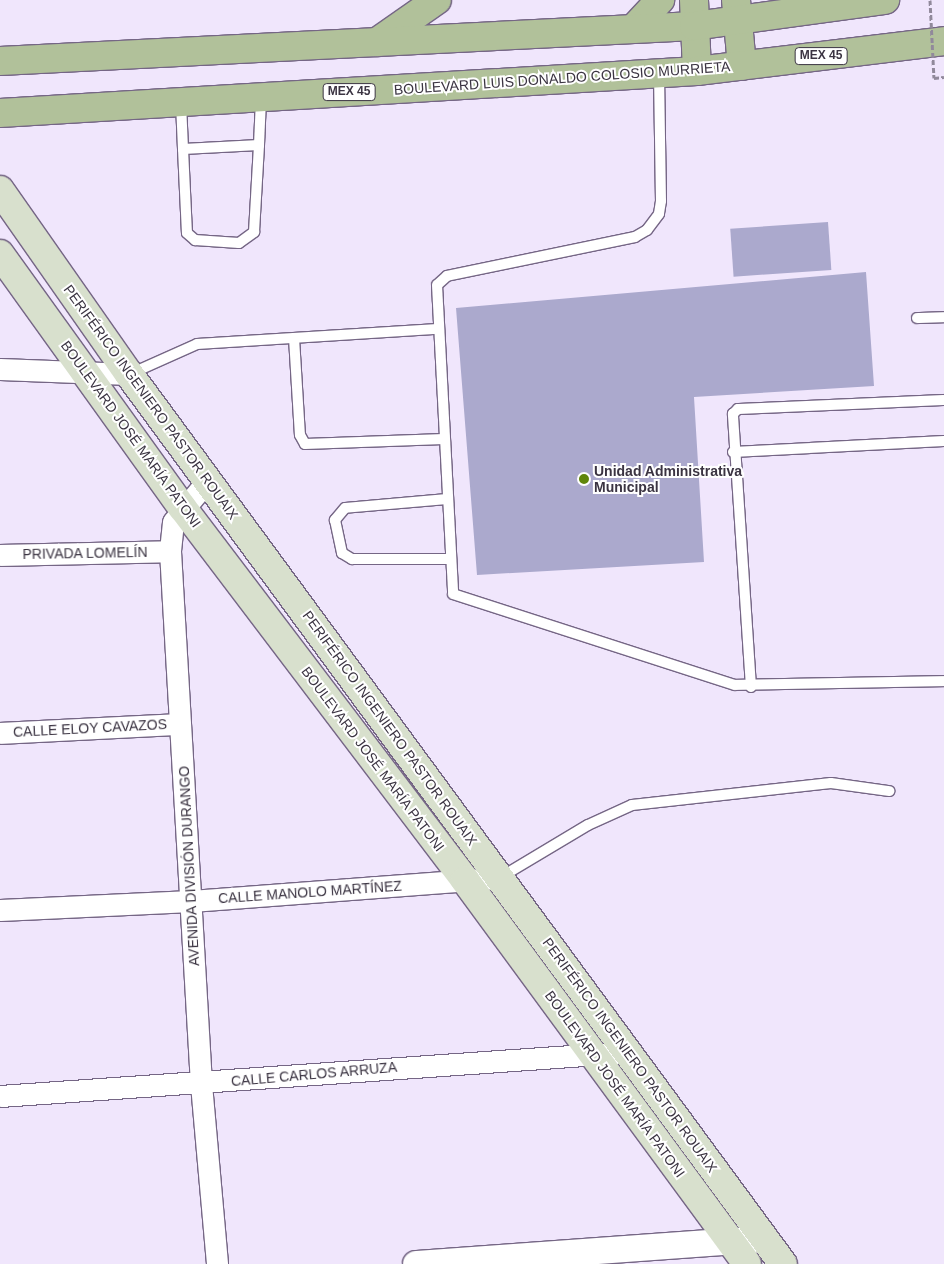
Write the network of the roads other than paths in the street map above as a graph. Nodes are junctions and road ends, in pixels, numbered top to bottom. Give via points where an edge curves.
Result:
1 (437, 0) edge
2 (660, 0) edge
3 (885, 0) edge
4 (800, 6) edge
5 (737, 11) edge
6 (694, 13) edge
7 (633, 29) junction
8 (944, 41) edge
9 (376, 42) junction
10 (5, 59) edge
11 (742, 66) junction
12 (697, 71) junction
13 (659, 74) junction
14 (261, 98) junction
15 (180, 102) junction
16 (0, 113) edge
17 (258, 145) junction
18 (183, 149) junction
19 (0, 190) edge
20 (0, 254) edge
21 (944, 317) edge
22 (917, 318) dead end
23 (438, 330) junction
24 (294, 338) junction
25 (0, 369) edge
26 (90, 374) junction
27 (129, 374) junction
28 (944, 400) edge
29 (444, 439) junction
30 (944, 441) edge
31 (733, 452) junction
32 (207, 481) junction
33 (447, 499) junction
34 (182, 506) junction
35 (170, 551) junction
36 (0, 555) edge
37 (450, 558) junction
38 (944, 682) edge
39 (751, 687) junction
40 (180, 724) junction
41 (0, 733) edge
42 (889, 792) dead end
43 (500, 878) junction
44 (465, 880) junction
45 (191, 902) junction
46 (0, 910) edge
47 (628, 1052) junction
48 (593, 1054) junction
49 (201, 1084) junction
50 (0, 1096) edge
51 (765, 1239) junction
52 (730, 1242) junction
53 (620, 1257) edge
54 (217, 1264) edge
55 (416, 1264) edge
56 (747, 1264) edge
57 (783, 1264) edge

1 - 9 main road
2 - 7 main road
3 - 4 main road
4 - 5 main road
5 - 6 main road
5 - 11 main road
6 - 7 main road
6 - 12 main road
7 - 9 main road
8 - 11 main road, BOULEVARD LUIS DONALDO COLOSIO MURRIETA / MEX 45
9 - 10 main road
11 - 12 main road, BOULEVARD LUIS DONALDO COLOSIO MURRIETA / MEX 45
12 - 13 main road, BOULEVARD LUIS DONALDO COLOSIO MURRIETA / MEX 45
13 - 14 main road, BOULEVARD LUIS DONALDO COLOSIO MURRIETA / MEX 45
13 - 23 lane via 660,201 654,223 634,237 447,276 436,291
14 - 15 main road, BOULEVARD LUIS DONALDO COLOSIO MURRIETA / MEX 45
14 - 17 lane
15 - 16 main road, BOULEVARD LUIS DONALDO COLOSIO MURRIETA / MEX 45
15 - 18 lane
17 - 18 lane
17 - 18 lane via 254,232 239,243 195,240 187,233
19 - 27 main road, PERIFÉRICO INGENIERO PASTOR ROUAIX
20 - 26 main road, BOULEVARD JOSÉ MARÍA PATONI
21 - 22 lane
23 - 24 lane
23 - 29 lane
24 - 27 lane via 197,344
24 - 29 lane via 300,436 308,446
25 - 26 street via 38,367
26 - 27 street
26 - 34 main road, BOULEVARD JOSÉ MARÍA PATONI
27 - 32 main road, PERIFÉRICO INGENIERO PASTOR ROUAIX
28 - 31 lane via 738,408 731,424
29 - 33 lane
30 - 31 lane
31 - 39 lane
32 - 34 street, AVENIDA DIVISIÓN DURANGO
32 - 43 main road, PERIFÉRICO INGENIERO PASTOR ROUAIX
33 - 37 lane
33 - 37 lane via 345,508 336,520 342,553 352,558
34 - 35 street, AVENIDA DIVISIÓN DURANGO via 173,522
34 - 44 main road, BOULEVARD JOSÉ MARÍA PATONI
35 - 36 street, PRIVADA LOMELÍN
35 - 40 street, AVENIDA DIVISIÓN DURANGO
37 - 39 lane via 453,594 463,601
38 - 39 lane
40 - 41 street, CALLE ELOY CAVAZOS
40 - 45 street, AVENIDA DIVISIÓN DURANGO
42 - 43 lane via 822,784 632,805 588,825
43 - 44 street, CALLE MANOLO MARTÍNEZ
43 - 47 main road, PERIFÉRICO INGENIERO PASTOR ROUAIX
44 - 45 street, CALLE MANOLO MARTÍNEZ
44 - 48 main road, BOULEVARD JOSÉ MARÍA PATONI
45 - 46 street, CALLE MANOLO MARTÍNEZ
45 - 49 street, AVENIDA DIVISIÓN DURANGO
47 - 48 street, CALLE CARLOS ARRUZA
47 - 51 main road, PERIFÉRICO INGENIERO PASTOR ROUAIX
48 - 49 street, CALLE CARLOS ARRUZA
48 - 52 main road, BOULEVARD JOSÉ MARÍA PATONI
49 - 50 street, CALLE CARLOS ARRUZA
49 - 54 street, AVENIDA DIVISIÓN DURANGO
51 - 52 street
51 - 57 main road, PERIFÉRICO INGENIERO PASTOR ROUAIX
52 - 53 street
52 - 56 main road, BOULEVARD JOSÉ MARÍA PATONI
53 - 55 street

